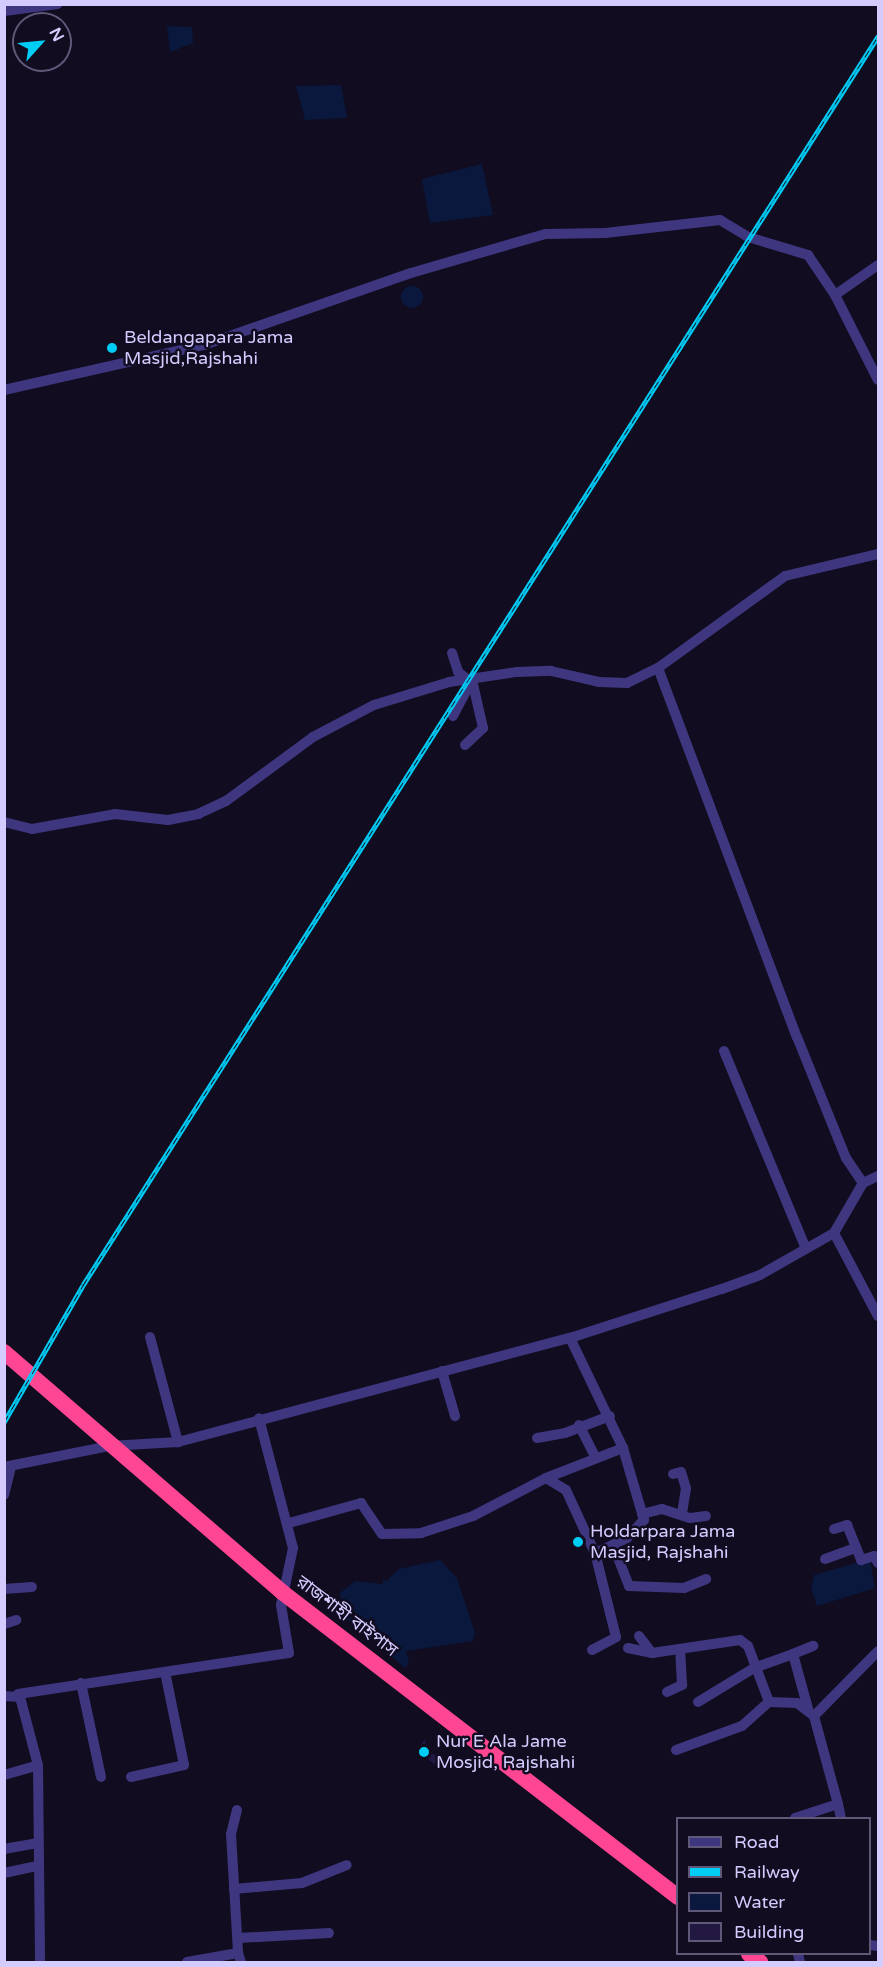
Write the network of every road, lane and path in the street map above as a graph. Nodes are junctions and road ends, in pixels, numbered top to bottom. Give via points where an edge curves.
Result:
1 (58, 4) edge
2 (4, 11) edge
3 (879, 265) edge
4 (835, 295) junction
5 (879, 380) edge
6 (4, 390) edge
7 (879, 554) edge
8 (452, 653) dead end
9 (658, 668) junction
10 (470, 680) junction
11 (453, 716) dead end
12 (465, 745) dead end
13 (4, 822) edge
14 (724, 1051) dead end
15 (879, 1176) edge
16 (863, 1183) junction
17 (834, 1233) junction
18 (806, 1249) junction
19 (879, 1316) edge
20 (150, 1337) dead end
21 (570, 1338) junction
22 (4, 1352) edge
23 (442, 1371) junction
24 (455, 1416) dead end
25 (610, 1416) junction
26 (259, 1418) junction
27 (579, 1425) junction
28 (537, 1438) dead end
29 (178, 1442) junction
30 (109, 1446) junction
31 (623, 1448) junction
32 (595, 1457) junction
33 (8, 1467) edge
34 (674, 1474) dead end
35 (546, 1478) junction
36 (4, 1495) edge
37 (682, 1512) junction
38 (642, 1514) junction
39 (706, 1516) dead end
40 (289, 1523) junction
41 (834, 1529) dead end
42 (613, 1545) junction
43 (856, 1548) junction
44 (596, 1553) junction
45 (825, 1559) dead end
46 (879, 1563) edge
47 (706, 1579) dead end
48 (32, 1587) dead end
49 (4, 1589) edge
50 (282, 1592) junction
51 (16, 1620) dead end
52 (4, 1624) edge
53 (639, 1636) dead end
54 (813, 1646) dead end
55 (628, 1648) dead end
56 (592, 1650) dead end
57 (680, 1650) junction
58 (879, 1651) edge
59 (652, 1653) junction
60 (793, 1654) junction
61 (754, 1668) junction
62 (165, 1672) junction
63 (81, 1683) junction
64 (667, 1692) dead end
65 (18, 1694) junction
66 (4, 1696) edge
67 (698, 1702) dead end
68 (769, 1702) junction
69 (811, 1714) junction
70 (676, 1750) dead end
71 (38, 1765) junction
72 (4, 1775) edge
73 (101, 1777) dead end
74 (130, 1777) dead end
75 (838, 1804) junction
76 (237, 1810) dead end
77 (798, 1817) edge
78 (841, 1817) edge
79 (38, 1843) junction
80 (4, 1849) edge
81 (347, 1865) dead end
82 (37, 1866) junction
83 (4, 1873) edge
84 (234, 1889) junction
85 (676, 1895) edge
86 (329, 1933) dead end
87 (238, 1938) junction
88 (240, 1958) edge
89 (39, 1962) edge
90 (187, 1962) edge

1 - 2 street
3 - 4 street
4 - 5 street
4 - 6 street via 808,255 748,237 720,220 605,233 545,234 411,273 204,345
7 - 9 street via 785,576
8 - 10 street via 459,672
9 - 10 street via 627,683 599,682 551,671
9 - 16 street via 797,1037 846,1158
10 - 11 street
10 - 12 street via 483,728
10 - 13 street via 374,705 313,737 226,801 198,814 168,820 115,814 32,829
14 - 18 street
15 - 16 street
16 - 17 street
17 - 18 street
17 - 19 street
18 - 21 street via 760,1275
20 - 29 street
21 - 23 street
21 - 25 street
22 - 30 highway, রাজশাহী বাইপাস
23 - 24 street
23 - 26 street
25 - 27 street
25 - 31 street
26 - 29 street
26 - 40 street
27 - 28 street
27 - 32 street
29 - 30 street
30 - 33 street
30 - 50 highway, রাজশাহী বাইপাস
31 - 32 street
31 - 38 street
32 - 35 street
33 - 36 street
34 - 37 street via 681,1472 686,1488
35 - 40 street via 473,1516 421,1533 382,1534 361,1503
35 - 44 street via 566,1490
37 - 38 street via 662,1509
37 - 39 street via 690,1518
38 - 42 street via 644,1520
40 - 50 street via 293,1548
41 - 43 street via 847,1525
42 - 44 street
42 - 47 street via 629,1586 684,1588
43 - 45 street
43 - 46 street via 861,1560 874,1556
44 - 56 street via 616,1637
48 - 49 street
50 - 62 street via 289,1653
50 - 85 highway, রাজশাহী বাইপাস
51 - 52 street
53 - 59 street
54 - 60 street
55 - 59 street
57 - 59 street
57 - 61 street via 740,1640 747,1646
57 - 64 street via 682,1684
58 - 69 street
60 - 61 street
60 - 69 street
61 - 67 street
61 - 68 street
62 - 63 street
62 - 74 street via 184,1764
63 - 65 street
63 - 73 street
65 - 66 street
65 - 71 street
68 - 69 street via 797,1703
68 - 70 street via 742,1726
69 - 75 street
71 - 72 street
71 - 79 street
75 - 77 street
75 - 78 street
76 - 84 street via 231,1834
79 - 80 street
79 - 82 street
81 - 84 street via 302,1883
82 - 83 street
82 - 89 street
84 - 87 street
86 - 87 street
87 - 88 street
88 - 90 street

